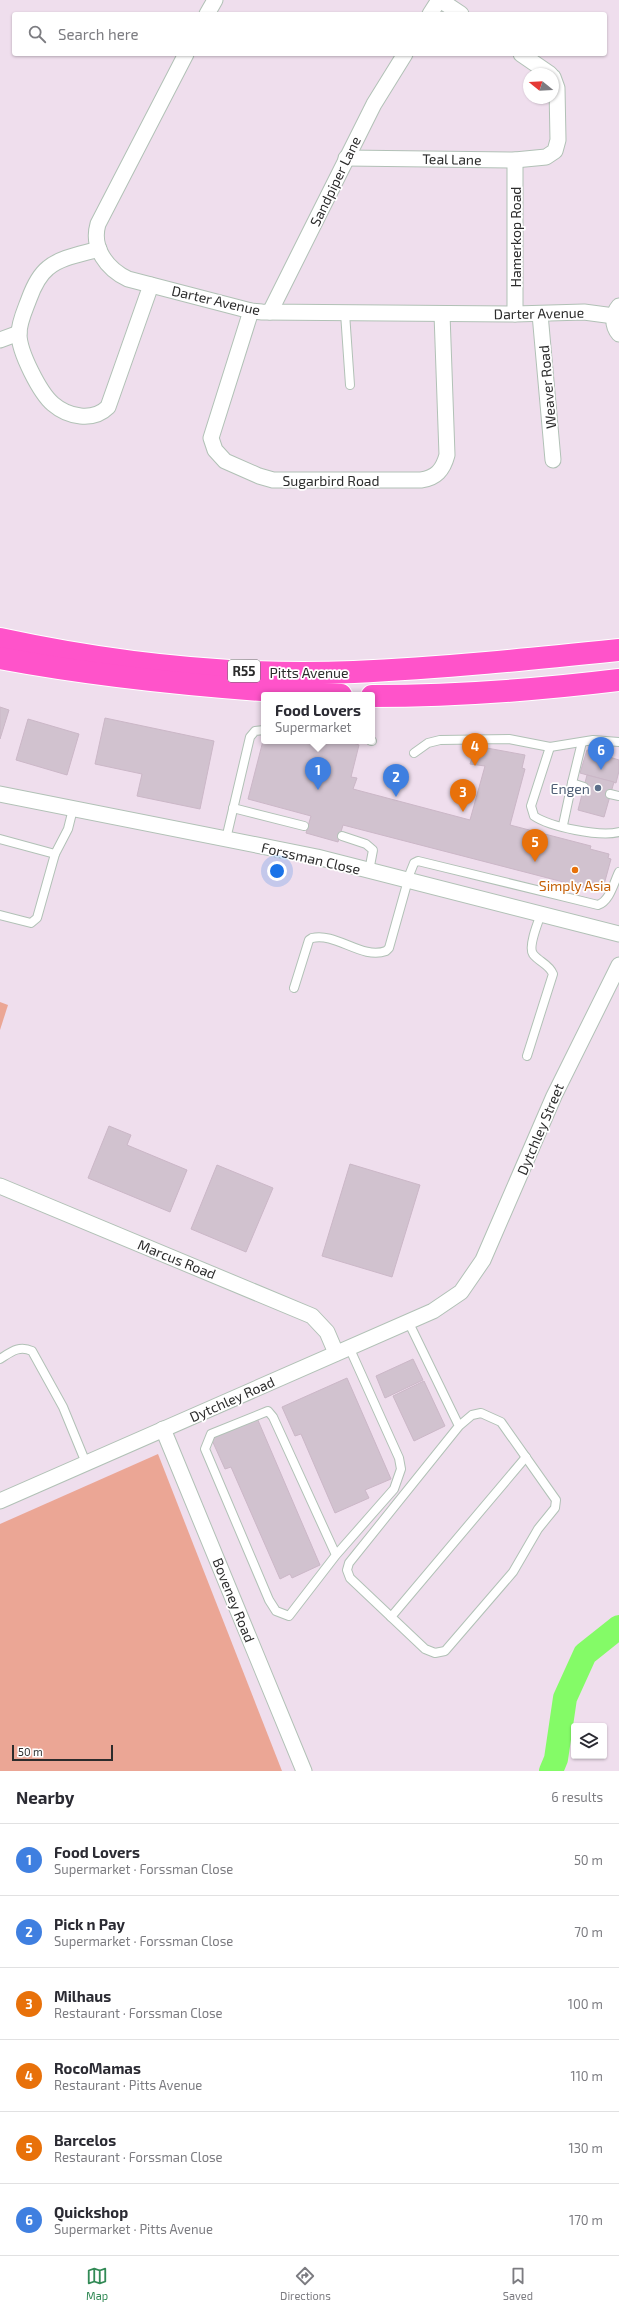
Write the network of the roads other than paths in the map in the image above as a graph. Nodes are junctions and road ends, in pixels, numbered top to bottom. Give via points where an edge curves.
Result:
1 (215, 0) edge
2 (440, 0) edge
3 (208, 12) edge
4 (431, 12) edge
5 (458, 12) edge
6 (185, 56) edge
7 (404, 56) edge
8 (525, 56) edge
9 (542, 68) edge
10 (557, 104) edge
11 (346, 158) junction
12 (515, 160) junction
13 (98, 249) junction
14 (151, 285) junction
15 (251, 311) junction
16 (616, 311) edge
17 (270, 312) junction
18 (345, 313) junction
19 (442, 314) junction
20 (515, 314) junction
21 (540, 314) junction
22 (18, 333) junction
23 (619, 334) edge
24 (0, 340) edge
25 (350, 385) dead end
26 (553, 460) dead end
27 (0, 640) edge
28 (619, 640) edge
29 (619, 650) edge
30 (586, 653) junction
31 (0, 658) edge
32 (619, 680) edge
33 (551, 689) junction
34 (299, 692) edge
35 (619, 694) edge
36 (375, 696) edge
37 (261, 730) edge
38 (582, 742) junction
39 (619, 742) edge
40 (550, 747) junction
41 (414, 754) dead end
42 (572, 784) junction
43 (584, 787) dead end
44 (0, 794) edge
45 (610, 794) dead end
46 (619, 796) edge
47 (233, 808) junction
48 (73, 809) junction
49 (304, 826) dead end
50 (562, 826) junction
51 (619, 832) edge
52 (342, 836) dead end
53 (0, 839) edge
54 (226, 839) junction
55 (56, 854) junction
56 (369, 871) junction
57 (619, 872) edge
58 (408, 881) junction
59 (0, 914) edge
60 (541, 914) junction
61 (619, 922) edge
62 (598, 928) junction
63 (619, 934) edge
64 (619, 965) edge
65 (294, 988) dead end
66 (527, 1056) dead end
67 (0, 1186) edge
68 (461, 1292) joint
69 (408, 1321) junction
70 (343, 1350) junction
71 (0, 1359) edge
72 (459, 1426) junction
73 (163, 1429) junction
74 (526, 1457) junction
75 (86, 1464) junction
76 (0, 1502) edge
77 (336, 1555) junction
78 (391, 1617) junction
79 (304, 1771) edge

1 - 3 street
2 - 4 street
2 - 5 street
6 - 13 street via 103,211 95,235
7 - 11 street, Sandpiper Lane via 374,104
8 - 9 street
10 - 12 street, Teal Lane via 558,140 555,151 546,157
11 - 12 street, Teal Lane
11 - 17 street, Sandpiper Lane
12 - 20 street, Hamerkop Road
13 - 14 street, Darter Avenue via 119,275
13 - 22 street via 47,268 34,285
14 - 15 street, Darter Avenue
14 - 22 street via 112,398 108,407 95,416 75,415 54,405 47,398 23,356
15 - 17 street, Darter Avenue
15 - 19 street, Sugarbird Road via 211,438 215,450 225,461 259,476 288,481 421,480 439,473 447,455
16 - 21 street, Darter Avenue
16 - 23 street via 614,324
17 - 18 street, Darter Avenue
18 - 19 street, Darter Avenue
18 - 25 lane
19 - 20 street, Darter Avenue
20 - 21 street, Darter Avenue
21 - 26 street, Weaver Road
22 - 24 street
27 - 30 main road, Pitts Avenue / R55 via 48,650 140,663 251,672 353,672
28 - 30 main road
29 - 30 main road, Pitts Avenue / R55
31 - 34 main road, Pitts Avenue / R55 via 43,666 188,684
32 - 33 main road
33 - 35 main road
33 - 36 main road via 430,696
37 - 47 lane via 255,731 250,736
38 - 39 lane
38 - 40 lane
38 - 42 lane
40 - 41 lane via 509,739 440,740 428,743
40 - 50 lane via 531,806 538,818
42 - 43 lane
42 - 50 lane
44 - 48 street, Forssman Close
45 - 46 lane
47 - 49 lane
47 - 54 lane
48 - 54 street, Forssman Close
48 - 55 lane via 68,828
50 - 51 lane via 603,835
52 - 56 lane via 366,844 373,850
53 - 55 lane
54 - 56 street, Forssman Close via 317,857
55 - 59 lane via 37,918 31,923
56 - 58 street, Forssman Close
57 - 58 lane via 603,904 598,906 423,861 414,863
58 - 60 street, Forssman Close
58 - 65 lane via 386,951 371,952 322,938 312,938 309,940
60 - 62 street, Forssman Close
60 - 66 lane via 531,948 533,954 550,968 553,974
61 - 62 street
62 - 63 street, Forssman Close
64 - 68 street, Dytchley Street via 554,1096 483,1260
67 - 70 street, Marcus Road via 312,1316
68 - 69 street, Dytchley Road via 433,1311
69 - 70 street, Dytchley Road
69 - 72 lane
70 - 73 street, Dytchley Road
70 - 77 lane via 399,1458 401,1469 394,1489
71 - 75 lane via 15,1349 24,1347 32,1351 63,1407
72 - 74 lane via 472,1415 481,1413 492,1417 501,1422
72 - 78 lane via 349,1563 347,1570 350,1578
73 - 75 street, Dytchley Road
73 - 79 street, Boveney Road
74 - 78 lane
74 - 78 lane via 556,1500 555,1508 538,1528 513,1572 445,1651 435,1653 425,1649
75 - 76 street, Dytchley Road
77 - 77 lane via 270,1413 264,1411 211,1434 206,1444 206,1453 276,1612 289,1616

